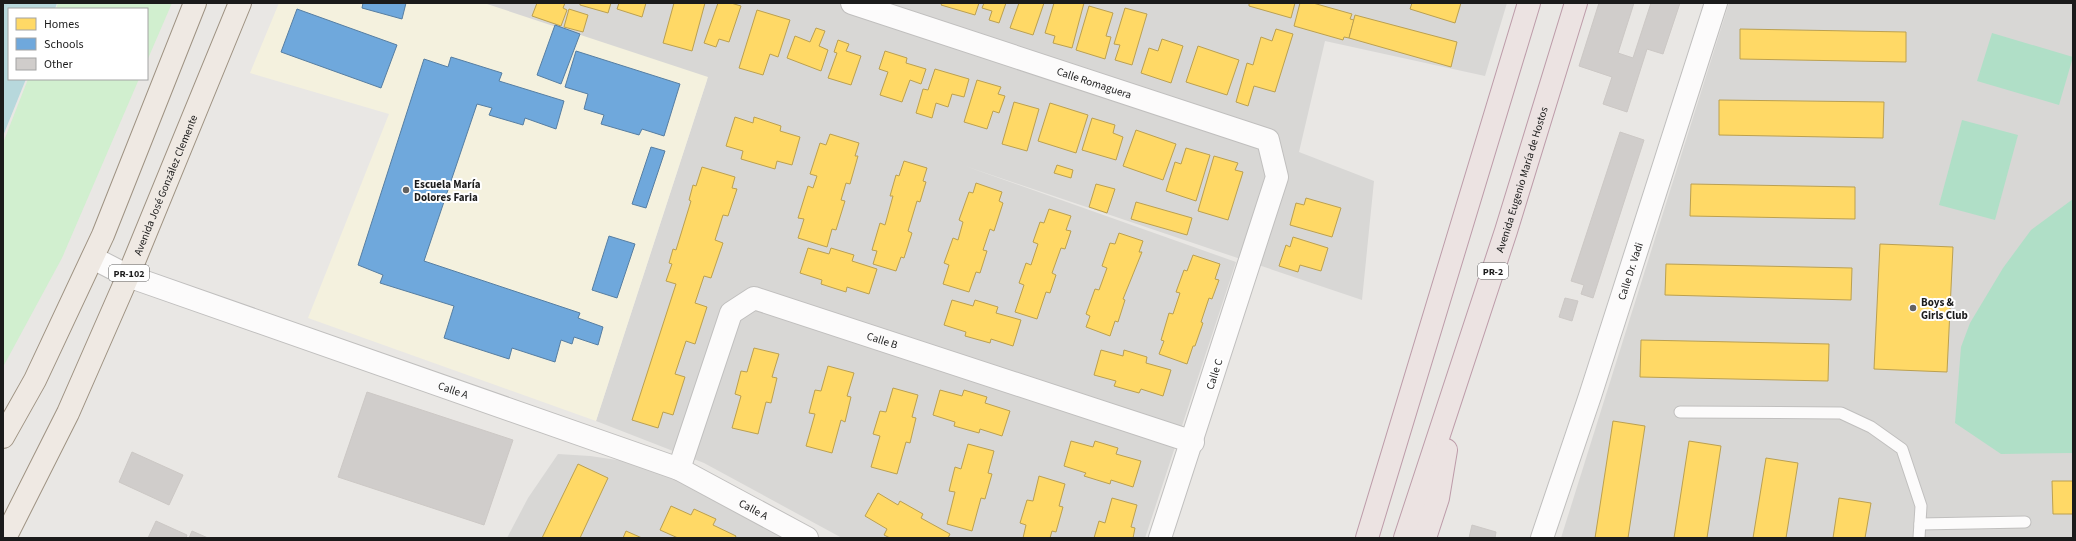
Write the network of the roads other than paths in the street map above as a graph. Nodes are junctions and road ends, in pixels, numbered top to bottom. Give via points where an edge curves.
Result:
1 (195, 3) edge
2 (240, 3) edge
3 (852, 3) edge
4 (1529, 3) edge
5 (1576, 3) edge
6 (1716, 3) edge
7 (1266, 210) joint
8 (93, 258) junction
9 (128, 276) junction
10 (1457, 380) junction
11 (1680, 412) dead end
12 (3, 437) edge
13 (1193, 442) junction
14 (679, 469) junction
15 (2024, 522) dead end
16 (1920, 524) junction
17 (5, 538) edge
18 (806, 538) edge
19 (1160, 538) edge
20 (1367, 538) edge
21 (1405, 538) edge
22 (1425, 538) edge
23 (1542, 538) edge
24 (1919, 538) edge

1 - 8 main road
2 - 9 main road, Avenida José González Clemente / PR-102
3 - 7 street, Calle Romaguera via 1268,140 1277,177
4 - 20 highway
5 - 10 highway, Avenida Eugenio María de Hostos / PR-2
6 - 23 street, Calle Dr. Vadi
7 - 13 street, Calle C
8 - 9 street, Calle A
8 - 12 main road via 35,380
9 - 14 street, Calle A
9 - 17 main road, Avenida José González Clemente / PR-102 via 68,413
10 - 21 highway, Avenida Eugenio María de Hostos / PR-2
10 - 22 highway via 1438,498
11 - 16 lane via 1841,413 1871,427 1902,449 1921,506
13 - 14 street, Calle B via 754,298 731,313
13 - 19 street, Calle C
14 - 18 street, Calle A
15 - 16 lane
16 - 24 lane

